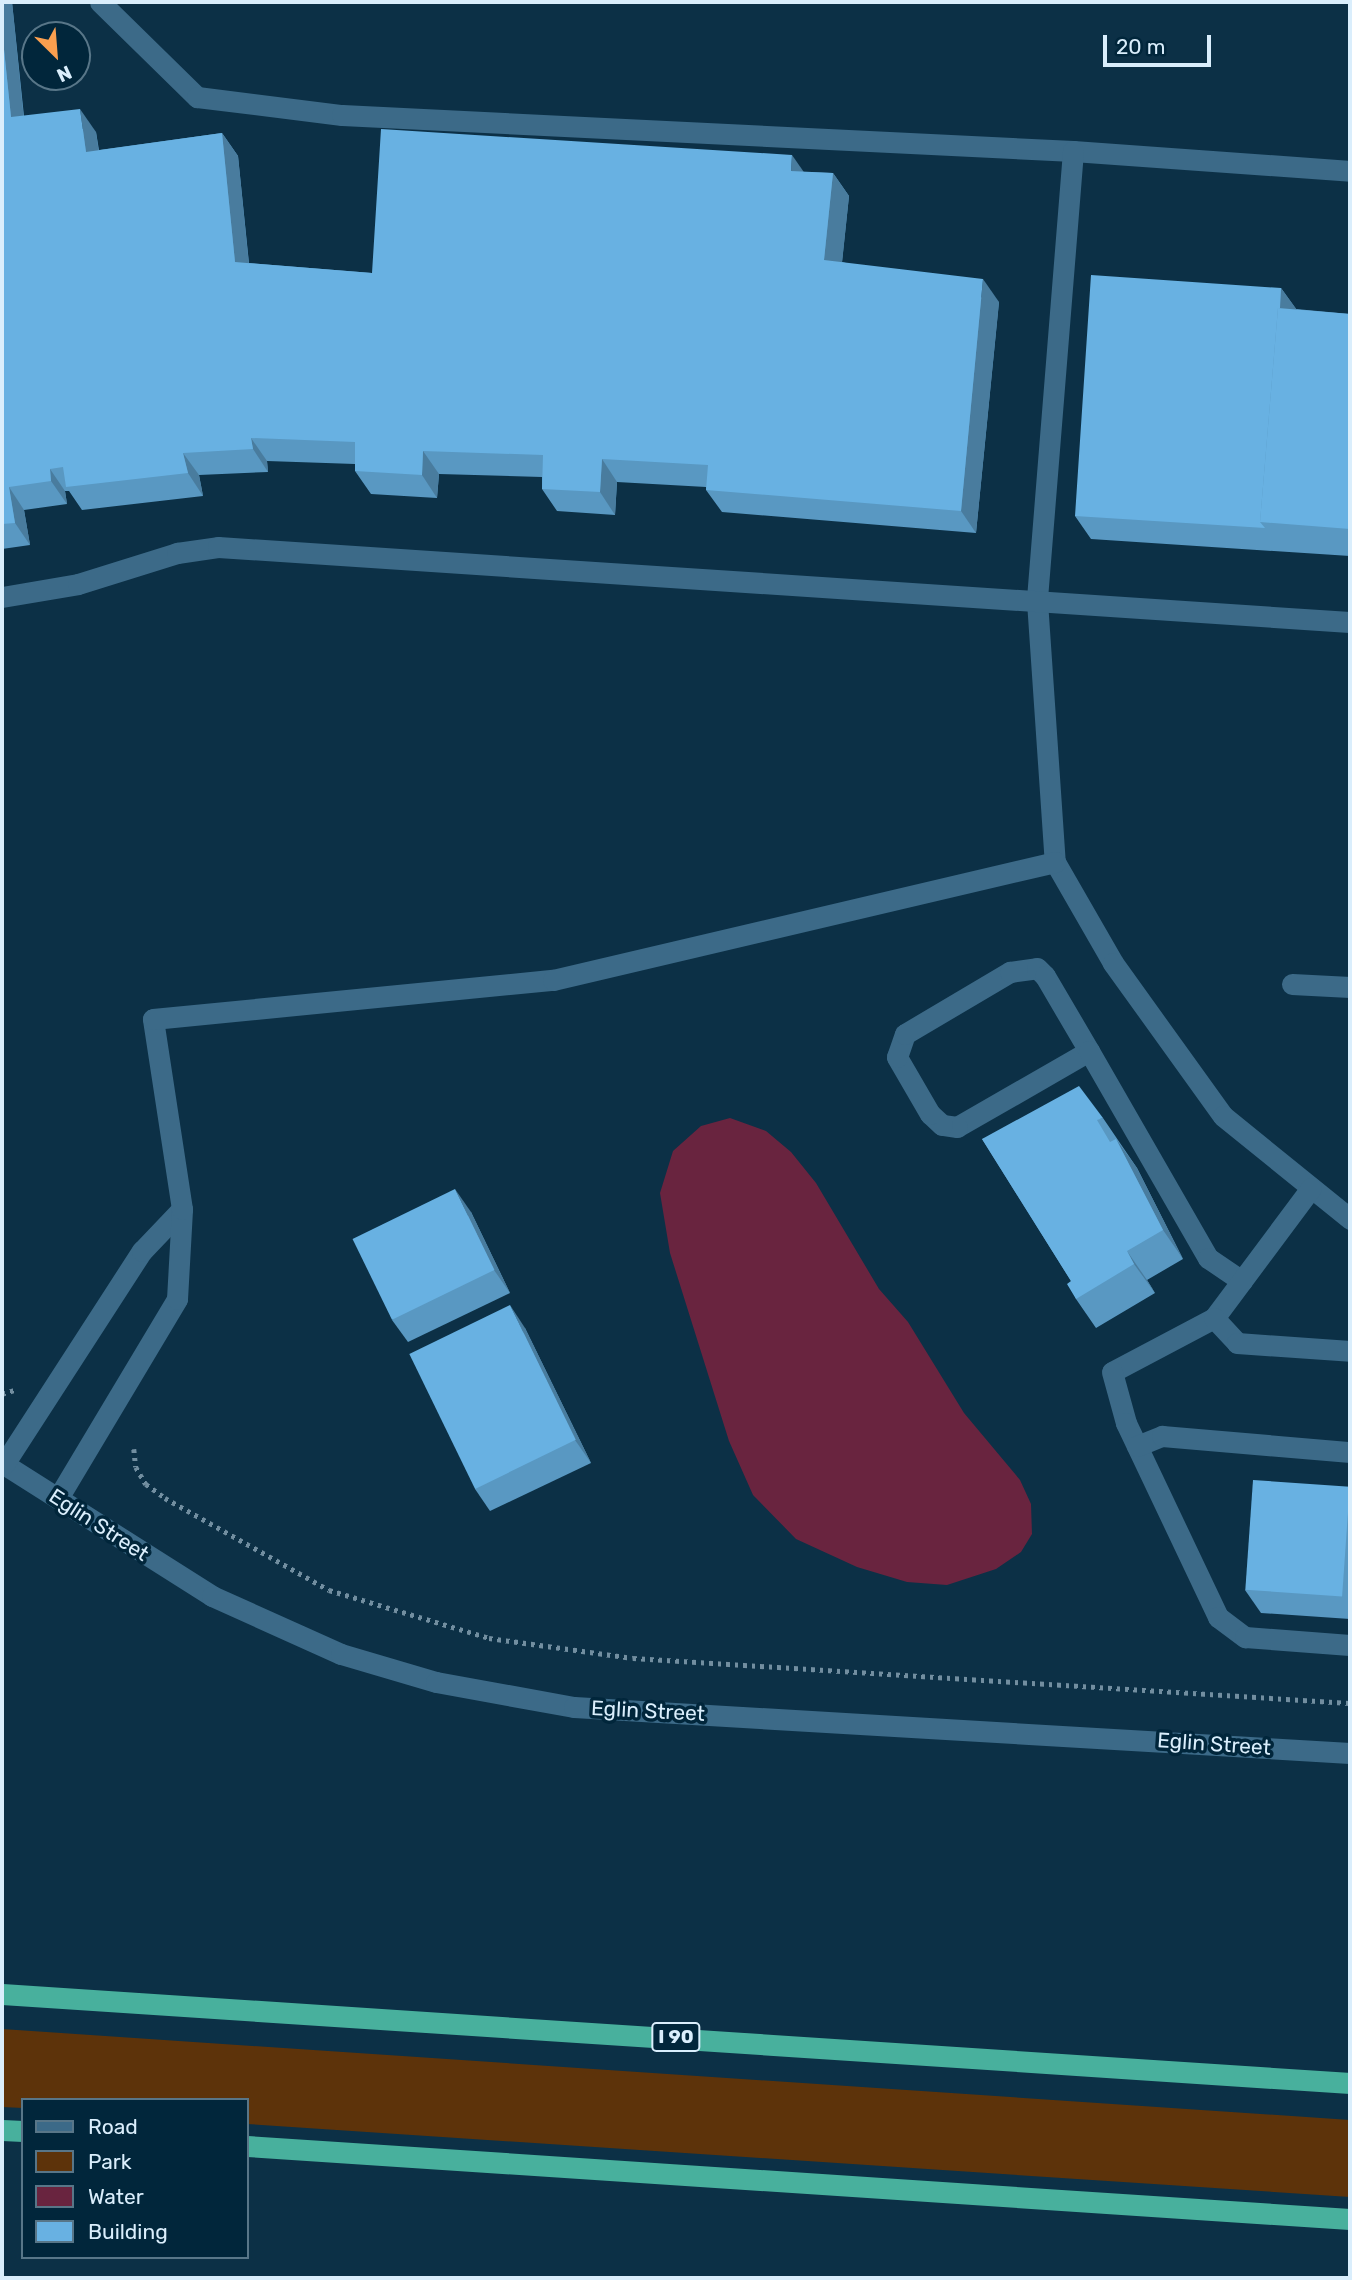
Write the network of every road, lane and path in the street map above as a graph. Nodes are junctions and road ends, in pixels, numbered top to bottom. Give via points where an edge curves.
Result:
1 (100, 2) edge
2 (1073, 151) junction
3 (1350, 171) edge
4 (2, 597) edge
5 (1037, 601) junction
6 (1350, 622) edge
7 (1055, 862) junction
8 (1292, 984) dead end
9 (1350, 987) edge
10 (1089, 1051) junction
11 (1311, 1188) junction
12 (182, 1209) junction
13 (1350, 1219) edge
14 (1242, 1280) junction
15 (1213, 1318) junction
16 (1350, 1351) edge
17 (1137, 1446) junction
18 (134, 1449) dead end
19 (1350, 1451) edge
20 (3, 1464) edge
21 (58, 1498) junction
22 (1350, 1645) edge
23 (1350, 1703) edge
24 (1350, 1753) edge
25 (2, 1994) edge
26 (1350, 2083) edge
27 (2, 2130) edge
28 (21, 2132) edge
29 (248, 2146) edge
30 (1350, 2219) edge

1 - 2 street via 197,97 342,116
2 - 3 street
2 - 5 street
4 - 5 street via 78,584 177,553 218,547
5 - 6 street
5 - 7 street
7 - 11 street via 1113,962 1223,1116
7 - 12 street via 553,981 153,1019
8 - 9 street
10 - 10 street via 1045,976 1037,968 1024,967 905,1034 897,1057 930,1114 942,1125 957,1127
10 - 14 street via 1208,1258
11 - 13 street
11 - 14 street
12 - 20 street via 142,1251
12 - 21 street via 177,1299
14 - 15 street
15 - 16 street via 1237,1343
15 - 17 street via 1112,1372
17 - 19 street via 1162,1436
17 - 22 street via 1218,1617 1227,1627 1245,1637
18 - 23 path via 136,1467 146,1484 165,1498 329,1590 489,1638 633,1658
20 - 21 street, Eglin Street
21 - 24 street, Eglin Street via 212,1596 341,1654 436,1682 574,1707
25 - 26 highway, I 90
27 - 28 highway
29 - 30 highway

